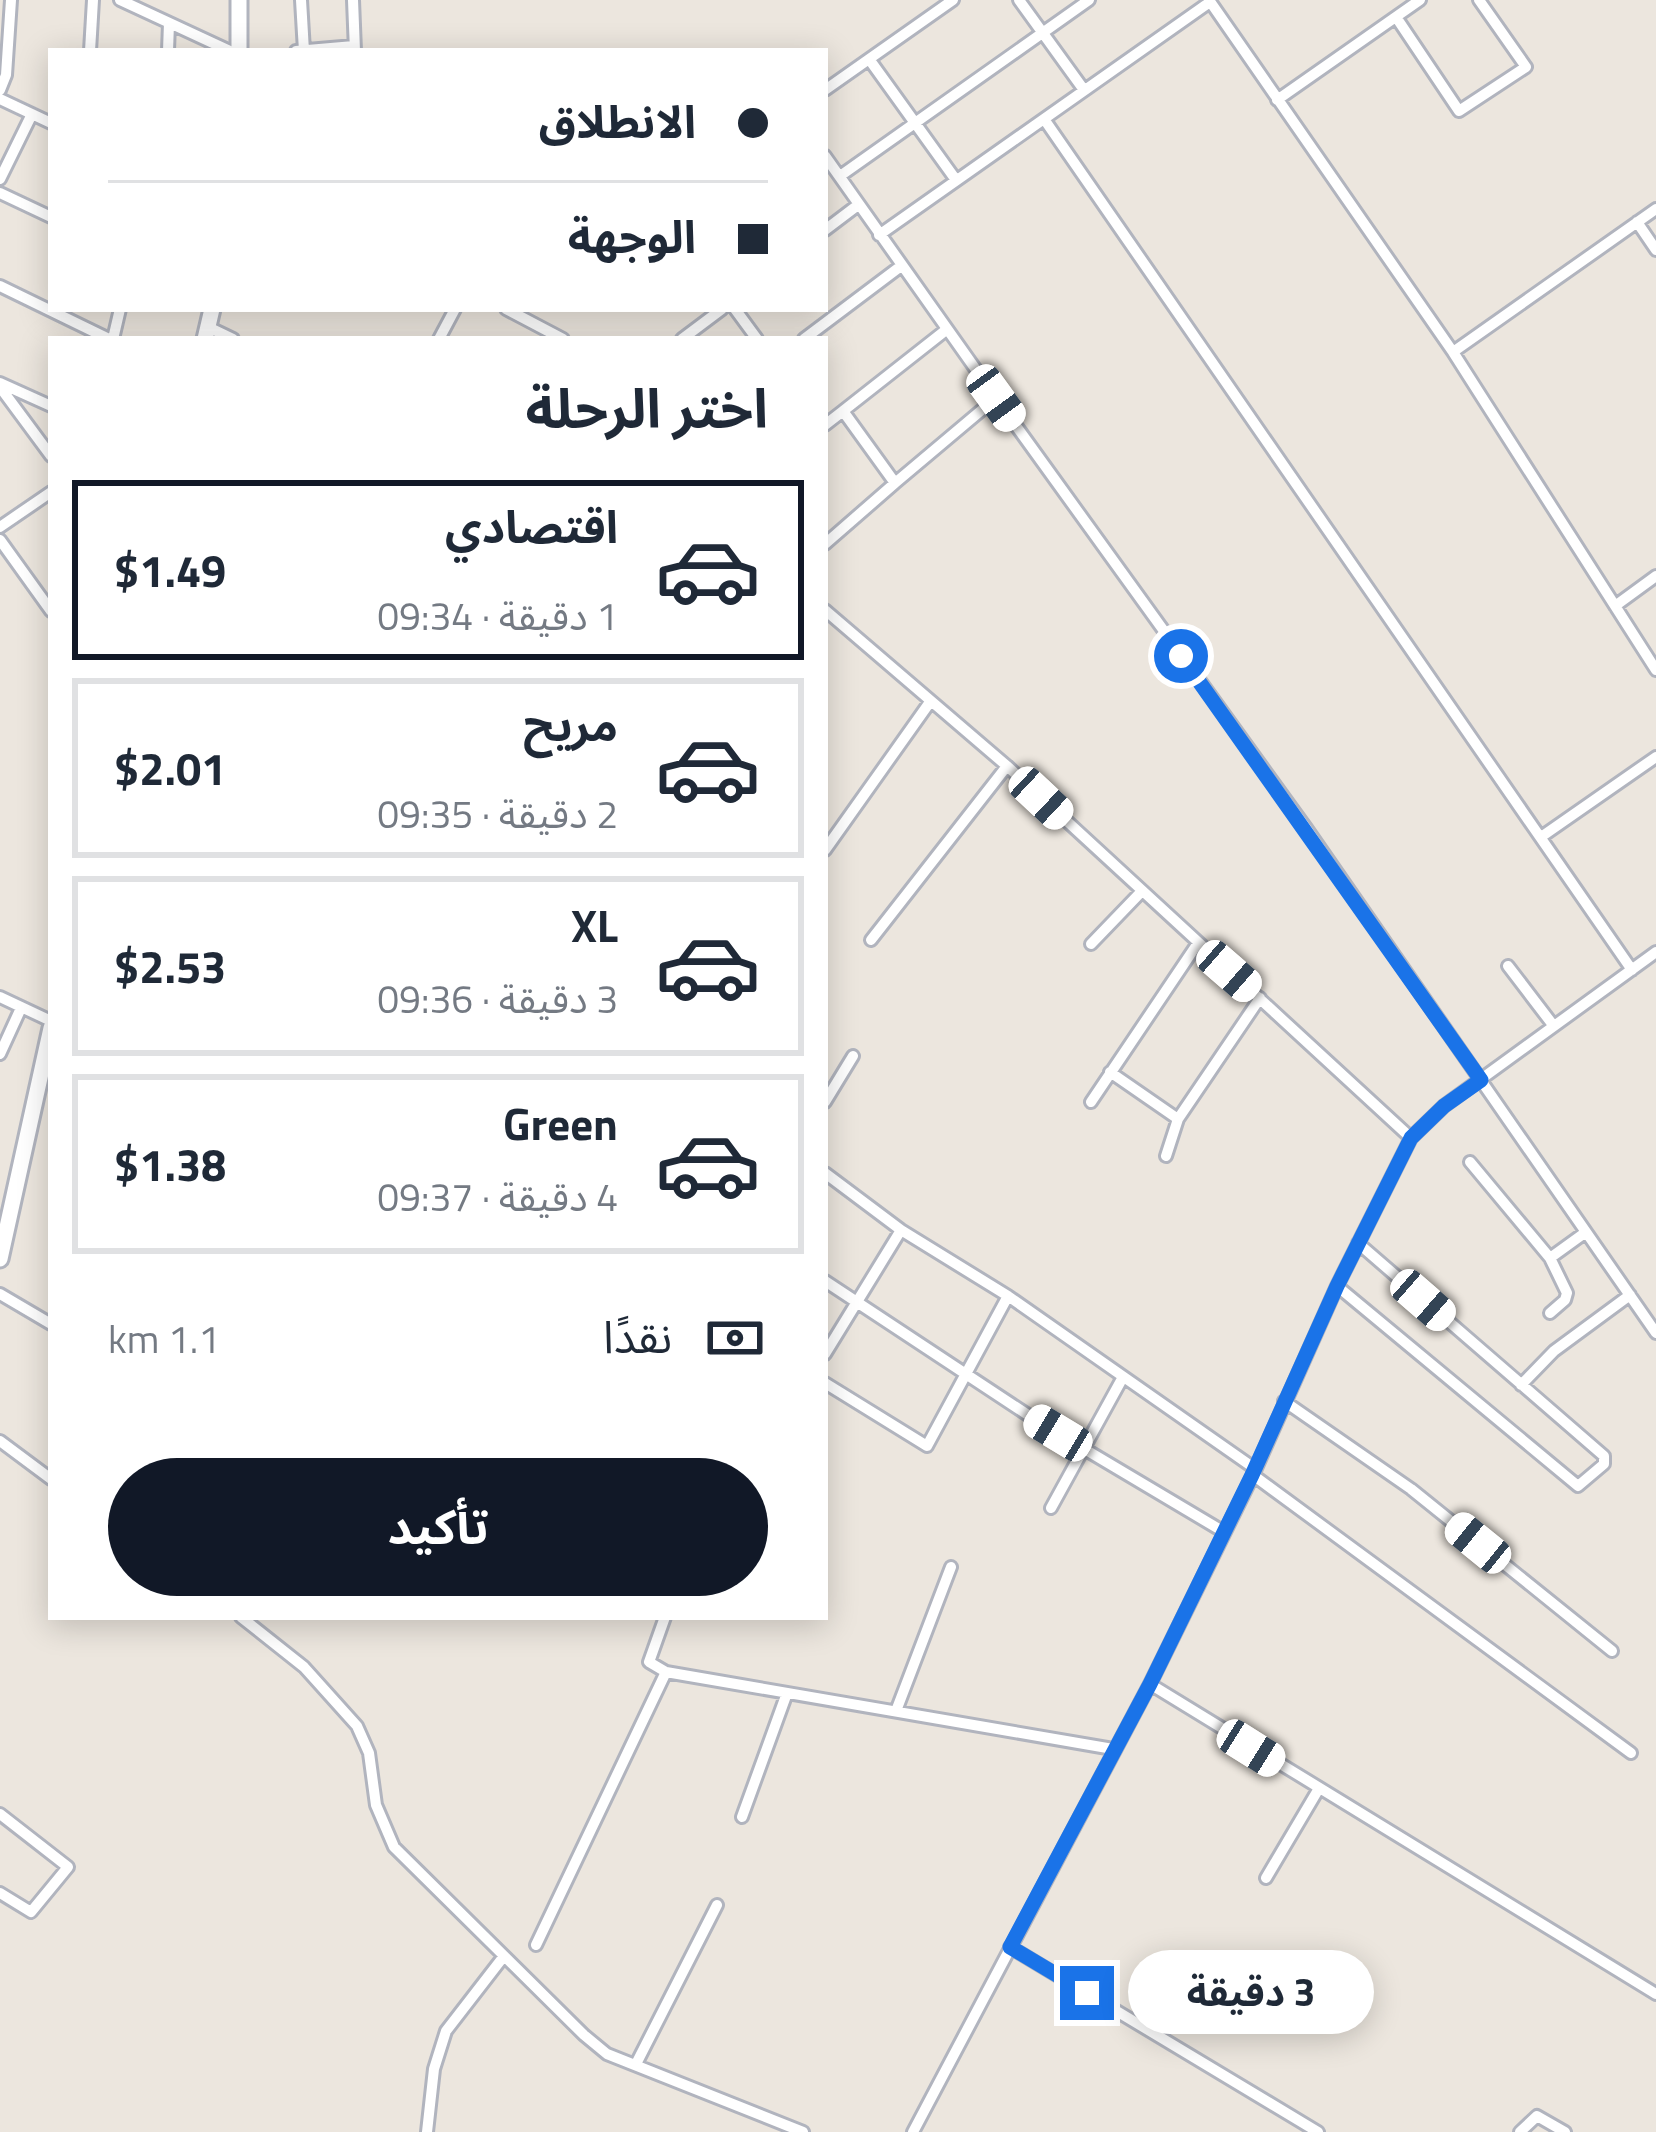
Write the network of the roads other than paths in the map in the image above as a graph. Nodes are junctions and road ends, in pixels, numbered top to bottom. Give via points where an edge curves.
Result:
1 (10, 0) edge
2 (93, 0) edge
3 (120, 0) edge
4 (239, 0) edge
5 (301, 0) edge
6 (353, 0) edge
7 (953, 0) edge
8 (1019, 0) edge
9 (1089, 0) edge
10 (1420, 0) edge
11 (1479, 0) edge
12 (1210, 1) edge
13 (1396, 17) junction
14 (169, 23) junction
15 (1042, 32) junction
16 (90, 48) edge
17 (168, 48) edge
18 (228, 48) edge
19 (235, 48) edge
20 (301, 48) edge
21 (354, 48) edge
22 (869, 58) junction
23 (828, 88) edge
24 (0, 90) edge
25 (1084, 90) junction
26 (0, 99) edge
27 (1277, 100) junction
28 (32, 114) junction
29 (1044, 119) junction
30 (48, 121) edge
31 (914, 123) junction
32 (828, 160) edge
33 (840, 176) junction
34 (0, 179) edge
35 (956, 180) junction
36 (0, 193) edge
37 (858, 205) junction
38 (1656, 208) edge
39 (48, 216) edge
40 (1637, 222) junction
41 (828, 228) edge
42 (879, 235) junction
43 (1656, 250) edge
44 (901, 266) junction
45 (0, 286) edge
46 (48, 309) edge
47 (54, 312) edge
48 (512, 312) edge
49 (718, 312) edge
50 (946, 330) junction
51 (105, 336) edge
52 (556, 336) edge
53 (686, 336) edge
54 (808, 336) edge
55 (1453, 352) junction
56 (0, 385) edge
57 (996, 398) junction
58 (48, 405) edge
59 (843, 411) junction
60 (828, 423) edge
61 (48, 452) edge
62 (895, 483) junction
63 (48, 494) edge
64 (0, 527) edge
65 (0, 540) edge
66 (828, 541) edge
67 (1656, 576) edge
68 (1615, 606) junction
69 (48, 607) edge
70 (828, 613) edge
71 (1656, 670) edge
72 (930, 702) junction
73 (1656, 757) edge
74 (1007, 766) junction
75 (1540, 837) junction
76 (828, 846) edge
77 (1142, 891) junction
78 (871, 940) dead end
79 (1198, 943) junction
80 (1091, 944) dead end
81 (1656, 952) edge
82 (1508, 966) dead end
83 (1632, 970) junction
84 (0, 997) edge
85 (1260, 998) junction
86 (21, 1008) junction
87 (48, 1023) edge
88 (1553, 1025) junction
89 (0, 1054) edge
90 (853, 1056) dead end
91 (48, 1058) edge
92 (1110, 1072) junction
93 (1481, 1080) junction
94 (45, 1091) edge
95 (828, 1097) edge
96 (1091, 1102) dead end
97 (1178, 1119) junction
98 (1411, 1138) junction
99 (1166, 1156) dead end
100 (1470, 1162) dead end
101 (828, 1175) edge
102 (902, 1230) junction
103 (1586, 1232) junction
104 (1358, 1243) junction
105 (0, 1258) edge
106 (1550, 1258) junction
107 (828, 1283) edge
108 (1337, 1286) junction
109 (0, 1294) edge
110 (1630, 1295) junction
111 (1008, 1296) junction
112 (857, 1302) junction
113 (1550, 1313) dead end
114 (48, 1322) edge
115 (1656, 1333) edge
116 (828, 1349) edge
117 (968, 1375) junction
118 (1123, 1377) junction
119 (828, 1385) edge
120 (1521, 1385) junction
121 (1284, 1401) junction
122 (0, 1441) edge
123 (1083, 1448) junction
124 (1253, 1472) junction
125 (48, 1477) edge
126 (1051, 1508) dead end
127 (1223, 1532) junction
128 (951, 1567) dead end
129 (245, 1620) edge
130 (664, 1620) edge
131 (1612, 1651) dead end
132 (666, 1672) junction
133 (1150, 1684) junction
134 (788, 1693) junction
135 (896, 1711) junction
136 (1113, 1749) junction
137 (1631, 1753) dead end
138 (1318, 1790) junction
139 (0, 1814) edge
140 (742, 1817) dead end
141 (1266, 1877) dead end
142 (0, 1893) edge
143 (717, 1905) dead end
144 (536, 1946) dead end
145 (1010, 1947) junction
146 (504, 1956) junction
147 (1656, 1994) edge
148 (636, 2064) junction
149 (1312, 2131) edge
150 (427, 2132) edge
151 (803, 2132) edge
152 (914, 2132) edge
153 (1520, 2132) edge
154 (1565, 2132) edge

1 - 24 street
2 - 16 street
3 - 14 street
4 - 19 main road
5 - 20 street
6 - 21 street
7 - 22 street
8 - 15 street
9 - 15 street
10 - 13 street
11 - 13 street via 1526,68 1460,111
12 - 25 street
12 - 27 street
13 - 27 street
14 - 17 street
14 - 18 street
15 - 25 street
15 - 31 street
22 - 23 street
22 - 31 street
25 - 29 street
26 - 28 street
27 - 55 street
28 - 30 street
28 - 34 street
29 - 35 street
29 - 75 street
31 - 33 street
31 - 35 street
32 - 33 street
33 - 37 street
35 - 42 street
36 - 39 street
37 - 41 street
37 - 42 street
38 - 40 street
40 - 43 street
40 - 55 street
42 - 44 street
44 - 50 street
44 - 54 street
45 - 46 street
47 - 51 street
48 - 52 street
49 - 53 street
50 - 57 street
50 - 59 street
55 - 68 street
56 - 58 street
56 - 61 street
57 - 62 street
57 - 93 street
59 - 60 street
59 - 62 street
62 - 66 street
63 - 64 street
65 - 69 street
67 - 68 street
68 - 71 street
70 - 72 street
72 - 74 street
72 - 76 street
73 - 75 street
74 - 77 street
74 - 78 street
75 - 83 street
77 - 79 street
77 - 80 street
79 - 85 street
79 - 92 street
81 - 83 street
82 - 88 street
83 - 88 street
84 - 86 street
85 - 97 street
85 - 98 street
86 - 87 street
86 - 89 street
88 - 93 street
90 - 95 street
91 - 94 main road
92 - 96 street
92 - 97 street
93 - 98 street
93 - 103 street
94 - 105 main road
97 - 99 street
98 - 104 street
100 - 106 street
101 - 102 street
102 - 111 street
102 - 112 street
103 - 106 street
103 - 110 street
104 - 108 street
104 - 120 street
106 - 113 street via 1567,1293
107 - 112 street
108 - 120 street via 1584,1485 1604,1456
108 - 121 street
109 - 114 street
110 - 115 street
110 - 120 street
111 - 117 street
111 - 118 street
112 - 116 street
112 - 117 street
117 - 119 street via 927,1446
117 - 123 street
118 - 123 street
118 - 124 street
121 - 124 street
121 - 131 street via 1411,1489
122 - 125 street
123 - 126 street
123 - 127 street
124 - 127 street
124 - 137 street
127 - 133 street
128 - 135 street
129 - 146 street via 304,1667 357,1726 394,1847
130 - 132 street via 649,1662
132 - 134 street
132 - 144 street
133 - 136 street
133 - 138 street
134 - 135 street
134 - 140 street
135 - 136 street
136 - 145 street
138 - 141 street
138 - 147 street
139 - 142 street via 68,1867 32,1912
143 - 148 street
145 - 149 street
145 - 152 street
146 - 148 street via 595,2046
146 - 150 street via 446,2031
148 - 151 street
153 - 154 street via 1537,2116

